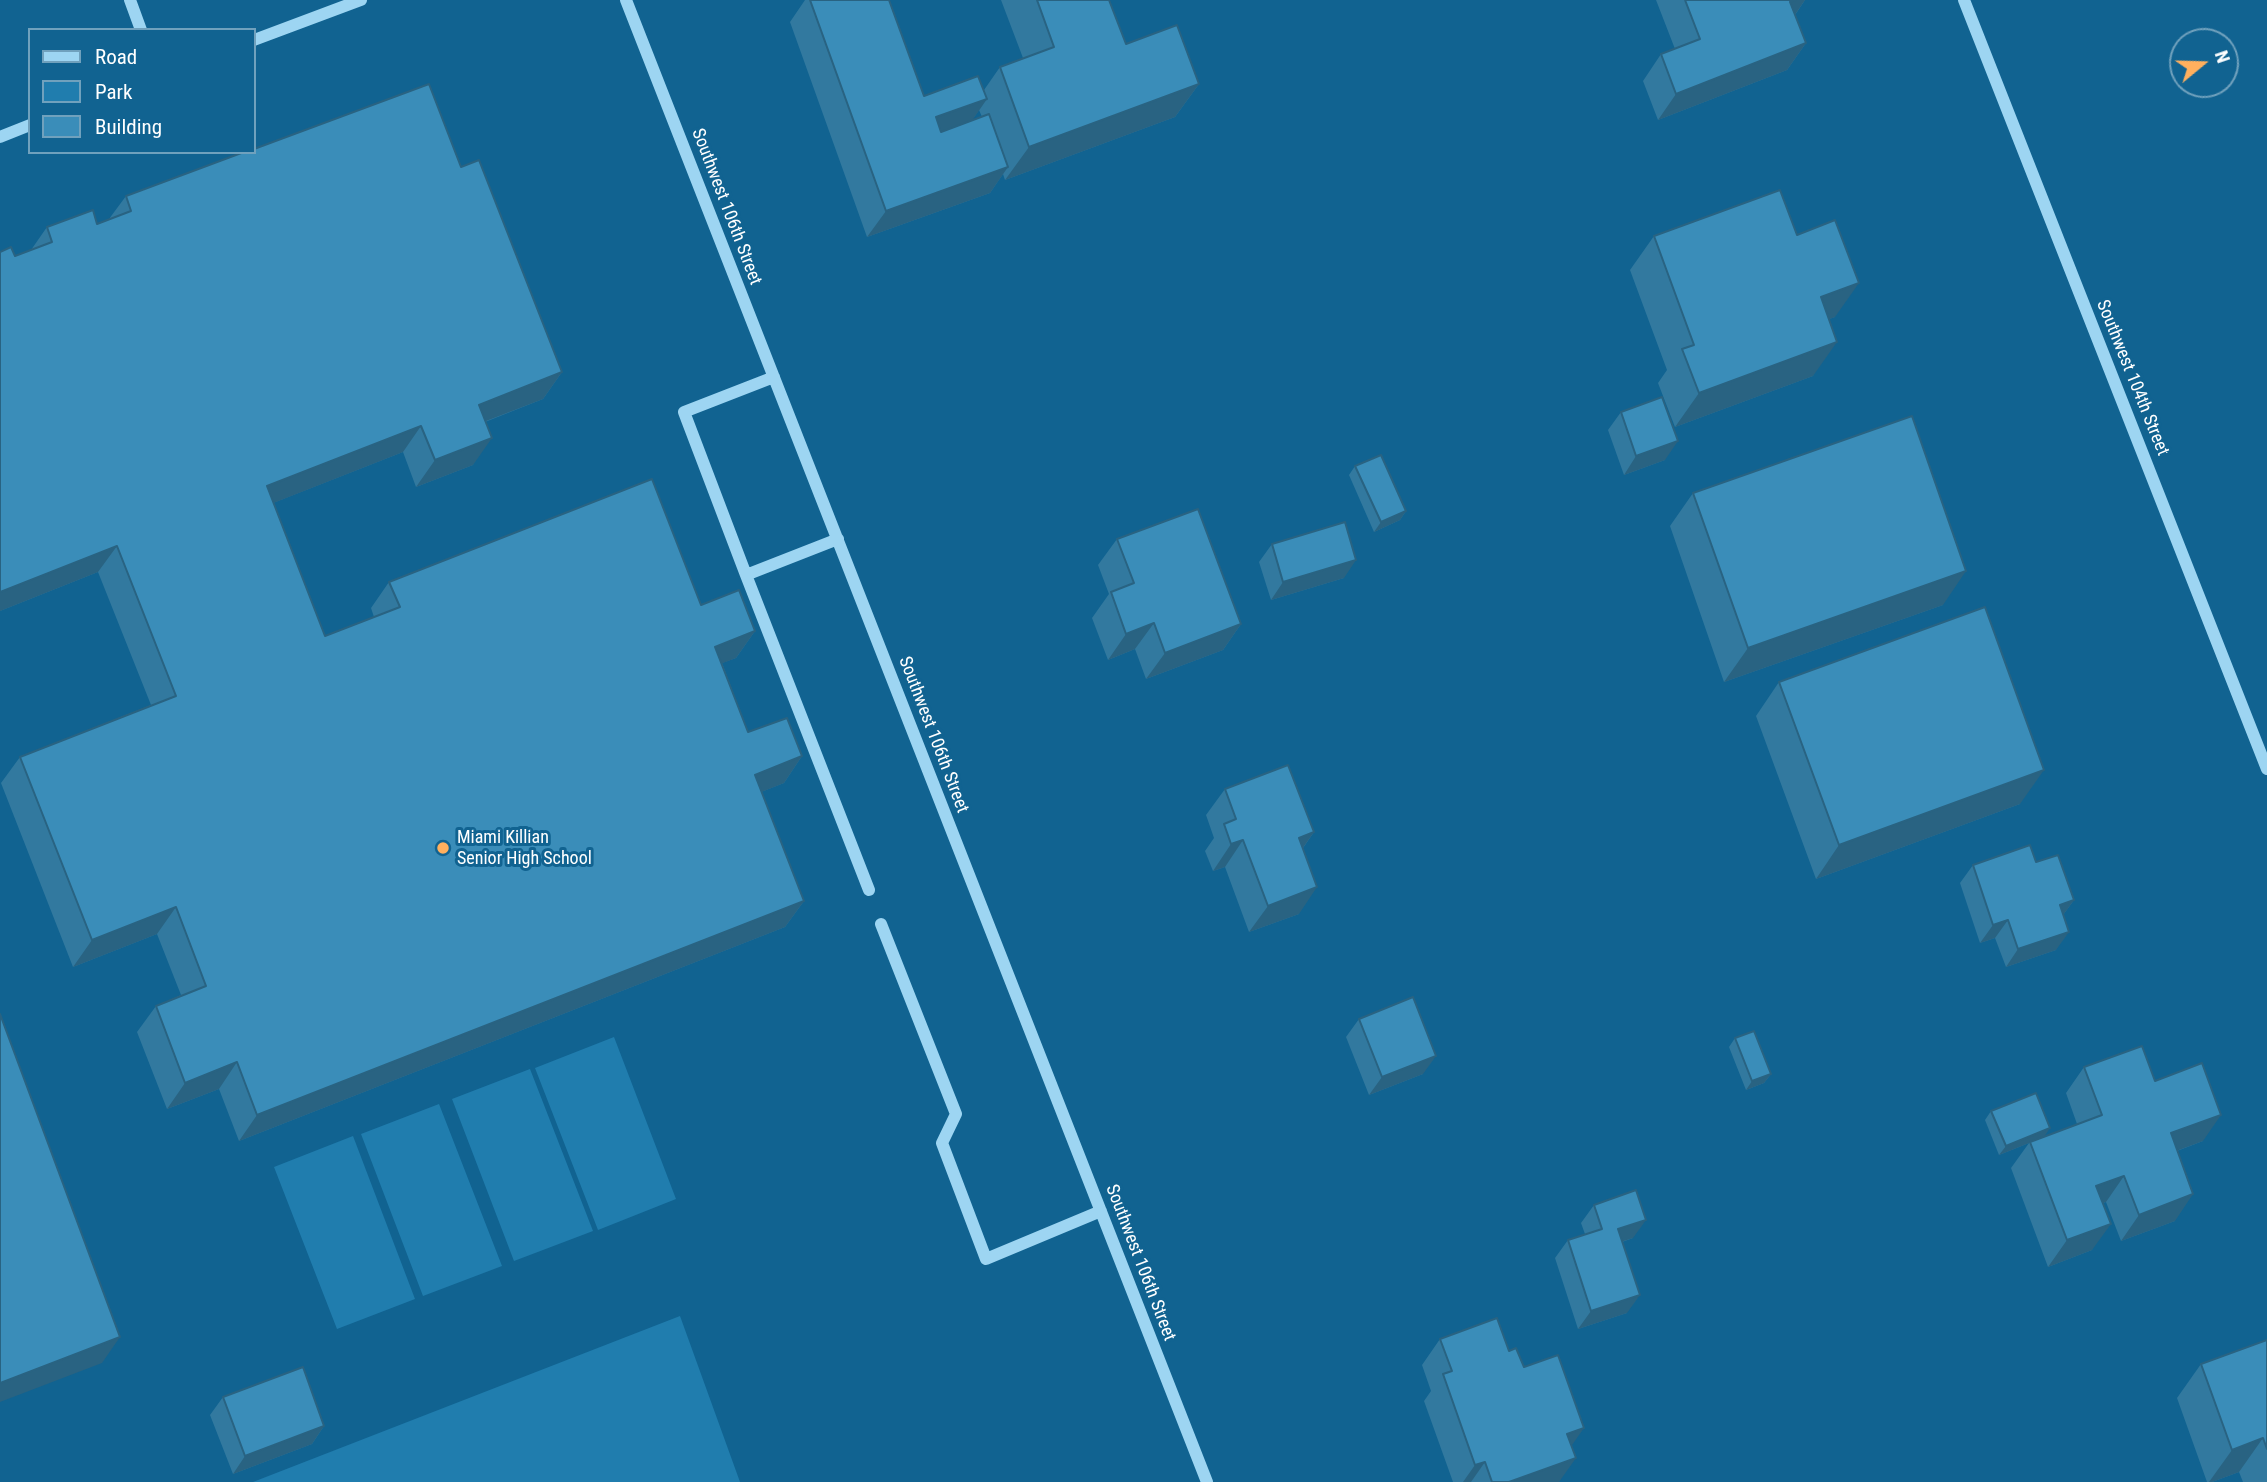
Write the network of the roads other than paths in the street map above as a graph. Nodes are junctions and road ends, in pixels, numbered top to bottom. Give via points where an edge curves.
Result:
1 (130, 0) edge
2 (361, 0) edge
3 (626, 0) edge
4 (1964, 0) edge
5 (140, 28) edge
6 (256, 39) edge
7 (28, 126) edge
8 (0, 136) edge
9 (774, 377) junction
10 (838, 539) junction
11 (746, 575) junction
12 (2267, 769) edge
13 (869, 890) dead end
14 (881, 924) dead end
15 (1101, 1211) junction
16 (1207, 1482) edge

1 - 5 street
2 - 6 street
3 - 9 street, Southwest 106th Street
4 - 12 street, Southwest 104th Street
7 - 8 street
9 - 10 street, Southwest 106th Street
9 - 11 street via 684,412
10 - 11 street
10 - 15 street, Southwest 106th Street
11 - 13 street
14 - 15 street via 956,1114 942,1143 986,1259
15 - 16 street, Southwest 106th Street

